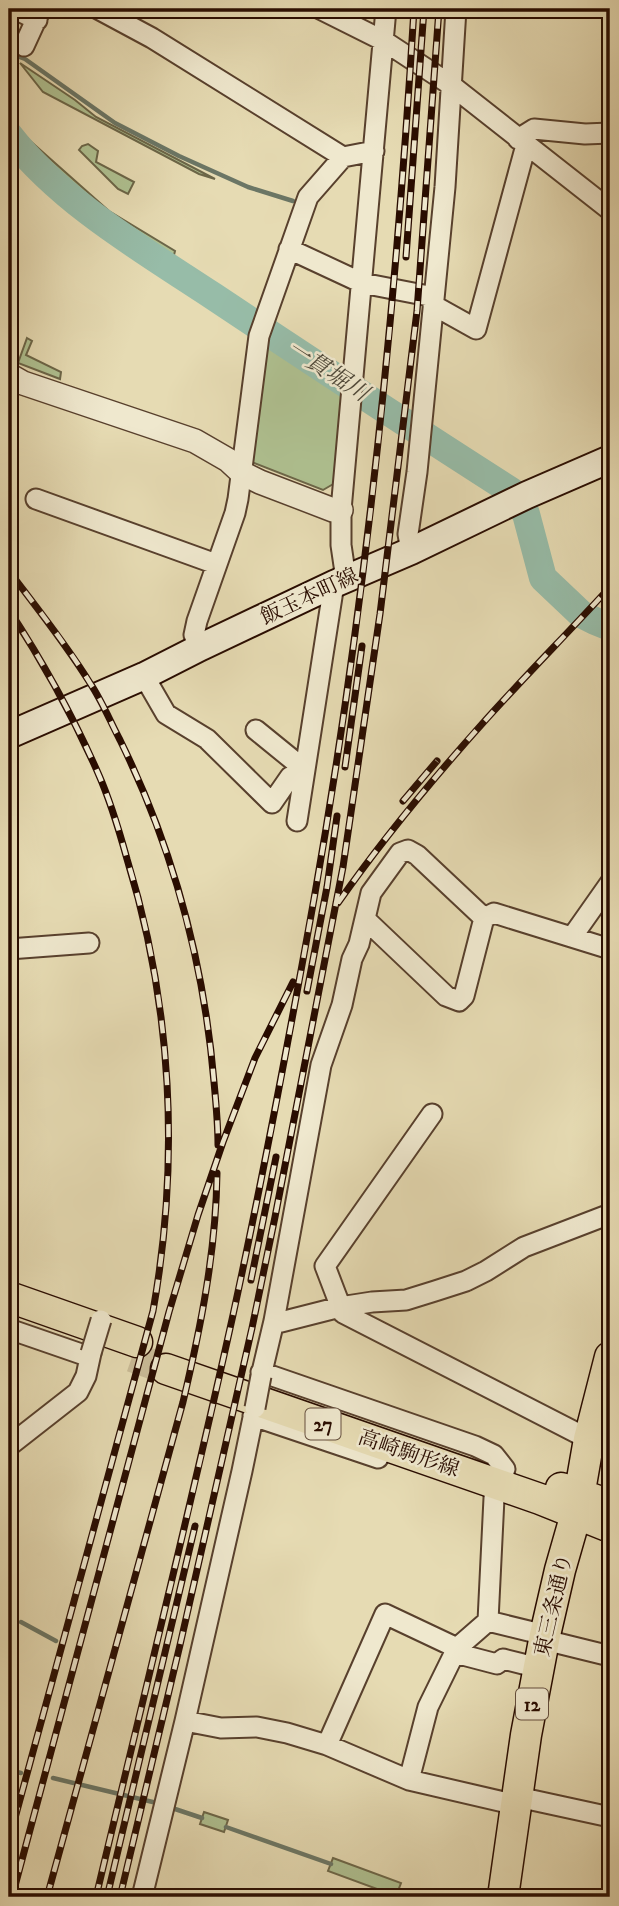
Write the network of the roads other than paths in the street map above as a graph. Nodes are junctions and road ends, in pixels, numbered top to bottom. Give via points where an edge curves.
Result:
1 (15, 9) edge
2 (98, 9) edge
3 (320, 9) edge
4 (386, 9) edge
5 (456, 9) edge
6 (39, 14) edge
7 (384, 41) junction
8 (24, 46) dead end
9 (451, 86) junction
10 (610, 134) edge
11 (522, 142) junction
12 (374, 151) junction
13 (343, 157) junction
14 (610, 210) edge
15 (289, 249) junction
16 (362, 283) junction
17 (433, 301) junction
18 (9, 375) edge
19 (610, 458) edge
20 (242, 473) junction
21 (36, 499) dead end
22 (341, 510) junction
23 (411, 551) junction
24 (216, 564) junction
25 (340, 581) junction
26 (201, 647) junction
27 (145, 676) junction
28 (256, 730) dead end
29 (9, 735) edge
30 (304, 775) junction
31 (297, 821) dead end
32 (610, 883) edge
33 (484, 918) junction
34 (365, 919) junction
35 (572, 937) junction
36 (89, 943) dead end
37 (9, 949) edge
38 (610, 949) edge
39 (432, 1114) dead end
40 (610, 1214) edge
41 (9, 1283) edge
42 (9, 1297) edge
43 (340, 1307) junction
44 (9, 1314) edge
45 (274, 1321) junction
46 (9, 1329) edge
47 (90, 1355) junction
48 (610, 1357) edge
49 (168, 1362) tunnel mouth
50 (261, 1374) junction
51 (254, 1412) junction
52 (600, 1444) edge
53 (9, 1446) edge
54 (498, 1483) junction
55 (578, 1504) junction
56 (610, 1504) edge
57 (610, 1527) edge
58 (488, 1621) junction
59 (543, 1647) junction
60 (456, 1651) junction
61 (610, 1656) edge
62 (185, 1721) junction
63 (327, 1745) junction
64 (409, 1780) junction
65 (517, 1801) junction
66 (610, 1817) edge
67 (142, 1897) edge
68 (503, 1897) edge

1 - 6 street
2 - 13 street
3 - 7 street
4 - 7 street
5 - 9 street
6 - 8 street
7 - 9 street
7 - 12 street
9 - 11 street
9 - 17 street
10 - 11 street via 534,129
11 - 14 street
11 - 17 street via 476,329
12 - 13 street
12 - 16 street
13 - 15 street via 308,197
15 - 16 street
15 - 20 street via 262,328
16 - 17 street
16 - 22 street
17 - 23 street via 408,534
18 - 20 street via 195,441
19 - 23 main road, 飯玉本町線
20 - 22 street
20 - 24 street via 235,513
21 - 24 street
22 - 25 street
23 - 25 main road, 飯玉本町線
24 - 26 street via 194,635
25 - 26 main road, 飯玉本町線
25 - 30 street
26 - 27 main road, 飯玉本町線
27 - 29 main road, 飯玉本町線
27 - 30 street via 166,714 207,739 272,803 290,777
28 - 30 street
30 - 31 street
32 - 35 street
33 - 34 street via 408,849 400,853 372,893
33 - 34 street via 459,1001 446,996
33 - 35 street via 494,913
34 - 45 street via 321,1065
35 - 38 street
36 - 37 street
39 - 43 street via 325,1266
40 - 43 street via 524,1247 466,1281 405,1300
41 - 47 street, bridge via 101,1317
42 - 44 main road via 135,1350
43 - 45 street
43 - 52 street via 343,1313
45 - 50 street
46 - 47 street
47 - 53 street via 78,1392
48 - 52 main road, 東三条通り / 12
49 - 54 main road, 高崎駒形線 / 27
50 - 51 street, bridge
50 - 54 street via 475,1446 494,1455
51 - 54 street
51 - 62 street
52 - 55 main road, 東三条通り / 12
54 - 55 main road, 高崎駒形線 / 27 via 540,1499
54 - 58 street
55 - 56 main road, 高崎駒形線 / 27
55 - 57 main road, 高崎駒形線 / 27
55 - 59 main road, 東三条通り / 12
58 - 59 street
58 - 60 street
59 - 60 street via 503,1658 497,1664
59 - 61 street
59 - 65 main road, 東三条通り / 12
60 - 63 street via 385,1614
60 - 64 street via 428,1707
62 - 63 street via 231,1729 257,1727
62 - 67 street
63 - 64 street
64 - 65 street
65 - 66 street
65 - 68 main road, 東三条通り / 12

